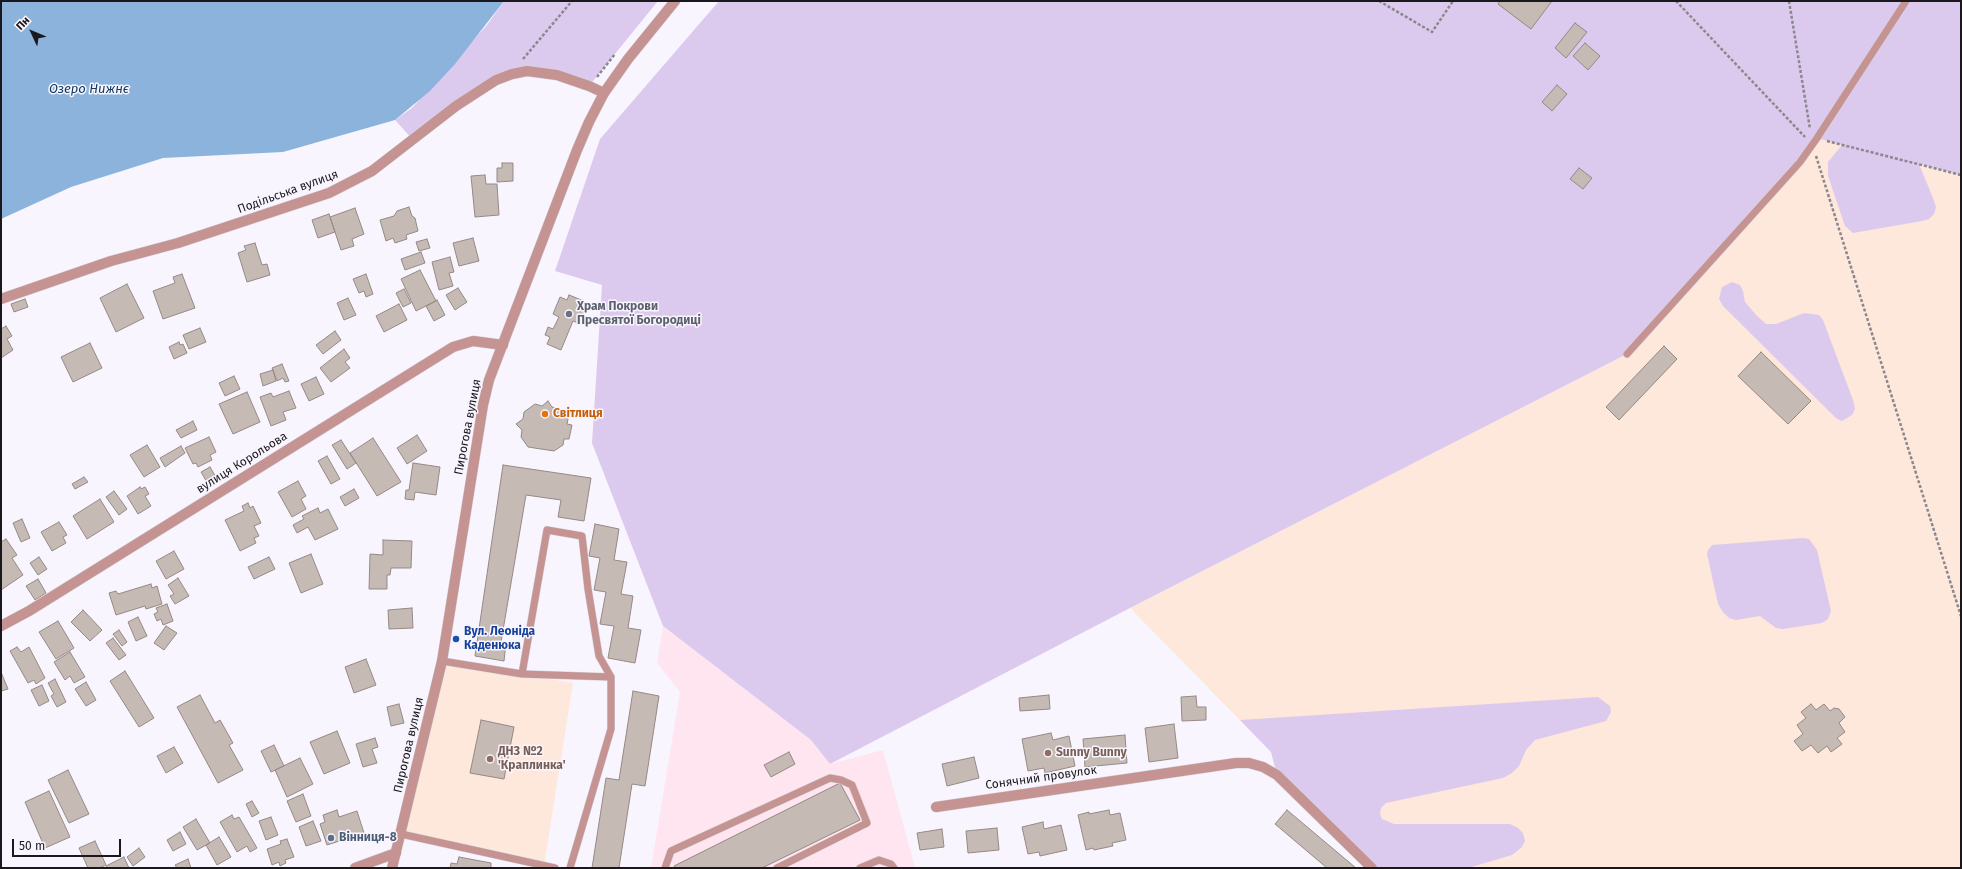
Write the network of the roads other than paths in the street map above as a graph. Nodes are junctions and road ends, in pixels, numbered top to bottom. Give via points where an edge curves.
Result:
1 (675, 1) edge
2 (1906, 1) edge
3 (604, 94) junction
4 (1, 299) edge
5 (503, 345) junction
6 (1627, 354) dead end
7 (1, 626) edge
8 (442, 661) junction
9 (522, 674) junction
10 (611, 677) junction
11 (936, 807) dead end
12 (401, 834) junction
13 (396, 853) junction
14 (355, 868) edge
15 (392, 868) edge
16 (555, 868) edge
17 (570, 868) edge
18 (665, 868) edge
19 (777, 868) edge
20 (860, 868) edge
21 (894, 868) edge
22 (1372, 868) edge

1 - 3 street, Пирогова вулиця via 639,42
2 - 6 lane via 1800,162
3 - 4 street, Подільська вулиця via 557,75 527,71 512,74 496,80 456,106 372,171 329,193 185,241 111,261
3 - 5 street, Пирогова вулиця via 577,150
5 - 7 street, вулиця Корольова via 473,341 453,347
5 - 8 street, Пирогова вулиця via 489,380 483,406
8 - 9 lane
8 - 12 street, Пирогова вулиця
9 - 10 lane
9 - 10 lane via 547,530 582,536 599,656
10 - 17 lane via 611,729
11 - 22 street, Сонячний провулок via 1249,763 1277,775
12 - 13 street, Пирогова вулиця
12 - 16 lane
13 - 14 street
13 - 15 street, Пирогова вулиця
18 - 19 lane via 671,851 830,778 852,785 867,823
20 - 21 lane via 879,860 891,864

